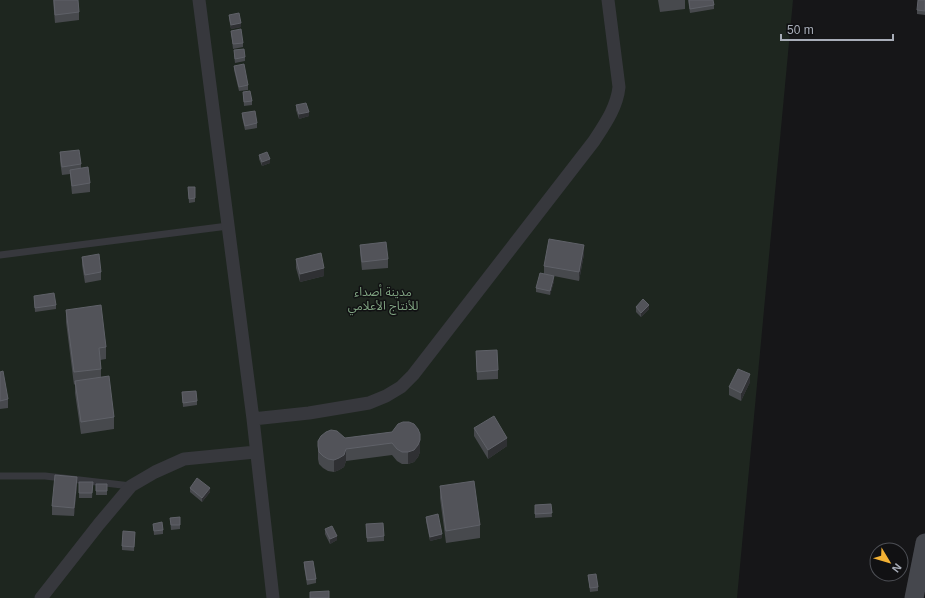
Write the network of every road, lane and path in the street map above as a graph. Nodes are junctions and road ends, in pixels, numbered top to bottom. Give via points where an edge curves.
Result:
1 (199, 0) edge
2 (608, 0) edge
3 (228, 226) junction
4 (0, 255) edge
5 (253, 419) junction
6 (256, 452) junction
7 (0, 476) edge
8 (131, 486) junction
9 (925, 543) edge
10 (41, 598) edge
11 (273, 598) edge
12 (914, 598) edge

1 - 3 street
2 - 5 street via 619,87 618,98 610,115 594,141 413,375 386,396 369,403
3 - 4 lane
3 - 5 street
5 - 6 street
6 - 8 street via 184,459
6 - 11 street
7 - 8 lane via 45,476
8 - 10 street
9 - 12 main road

